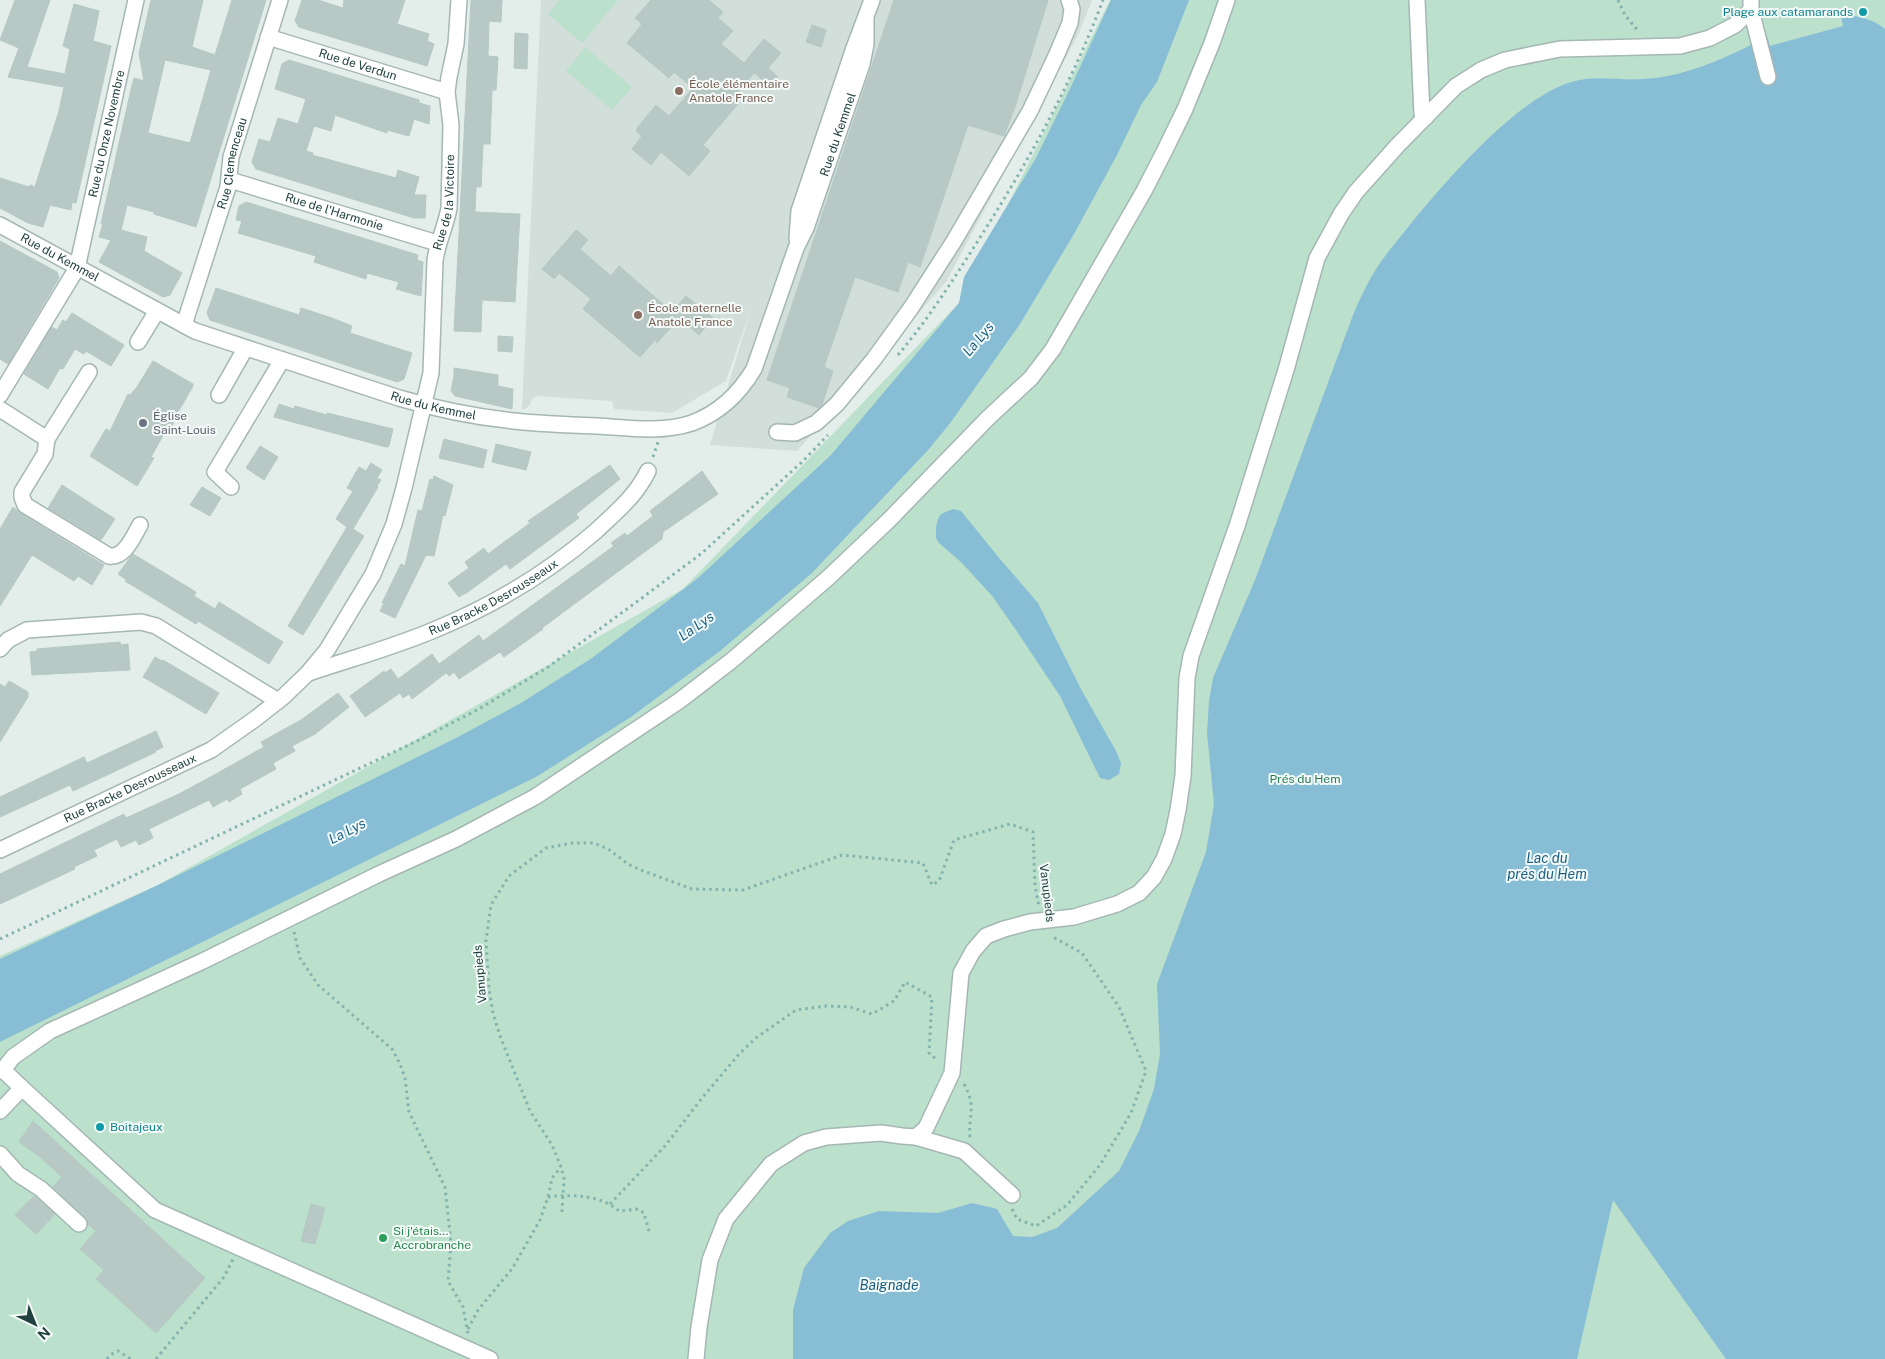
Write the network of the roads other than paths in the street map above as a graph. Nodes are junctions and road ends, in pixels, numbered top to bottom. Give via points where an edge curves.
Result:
1 (136, 0) edge
2 (280, 0) edge
3 (459, 0) edge
4 (872, 0) edge
5 (1069, 0) edge
6 (1227, 0) edge
7 (1417, 0) edge
8 (1751, 5) edge
9 (268, 37) junction
10 (1768, 78) dead end
11 (447, 92) junction
12 (1426, 117) junction
13 (230, 180) junction
14 (0, 225) edge
15 (437, 243) junction
16 (78, 268) junction
17 (157, 311) junction
18 (184, 325) junction
19 (138, 342) dead end
20 (245, 349) junction
21 (282, 360) junction
22 (89, 372) dead end
23 (0, 395) edge
24 (219, 395) dead end
25 (424, 405) junction
26 (0, 409) edge
27 (777, 432) dead end
28 (47, 439) junction
29 (648, 471) road end
30 (231, 487) dead end
31 (140, 525) dead end
32 (0, 649) edge
33 (307, 674) junction
34 (278, 701) junction
35 (0, 850) edge
36 (1, 1071) edge
37 (22, 1088) junction
38 (0, 1112) edge
39 (916, 1137) junction
40 (0, 1154) edge
41 (1012, 1195) dead end
42 (79, 1224) dead end
43 (490, 1359) edge
44 (696, 1359) edge

1 - 16 street, Rue du Onze Novembre
2 - 9 street, Rue Clemenceau
3 - 11 street, Rue de la Victoire via 456,44
4 - 25 street, Rue du Kemmel via 866,19 862,64 806,228 747,382 723,406 686,424 660,429 514,421
5 - 27 street via 1072,9 1070,23 1030,110 911,308 837,404 816,423 795,433
6 - 36 street via 1185,110 1144,191 1053,349 1030,378 889,520 732,661 679,701 535,797 456,839 50,1032 13,1057
7 - 12 street via 1422,114
8 - 10 street
8 - 12 street via 1735,25 1710,38 1680,46 1560,49 1505,60 1456,86
9 - 11 street, Rue de Verdun
9 - 13 street, Rue Clemenceau via 230,157
11 - 15 street, Rue de la Victoire via 451,125 449,208
12 - 39 street via 1356,192 1340,214 1317,258 1237,526 1191,656 1183,776 1173,834 1164,859 1154,877 1139,893 1117,904 1074,917 1004,929 986,936 961,973 952,1073 926,1128
13 - 15 street, Rue de l'Harmonie
13 - 18 street, Rue Clemenceau
14 - 16 street, Rue du Kemmel
15 - 25 street, Rue de la Victoire via 431,373
16 - 17 street, Rue du Kemmel
16 - 23 street, Rue du Onze Novembre
17 - 18 street, Rue du Kemmel
17 - 19 street
18 - 20 street, Rue du Kemmel
20 - 21 street, Rue du Kemmel
20 - 24 street
21 - 25 street, Rue du Kemmel
21 - 30 street via 215,472
22 - 28 street
25 - 33 street, Rue Bracke Desrousseaux via 394,524 382,556 338,635
26 - 28 street
28 - 31 street via 45,454 22,492 25,505 109,556 124,551
29 - 33 street, Rue Bracke Desrousseaux via 629,501 596,531 559,560 510,591 435,630
32 - 34 street via 8,640 27,630 141,622 156,626
33 - 34 street, Rue Bracke Desrousseaux
34 - 35 street, Rue Bracke Desrousseaux via 198,757
36 - 37 street
37 - 38 street
37 - 43 street via 155,1210
39 - 41 street via 964,1151
39 - 44 street via 881,1133 826,1137 804,1143 771,1164 726,1219 710,1260
40 - 42 street via 18,1174 41,1189

